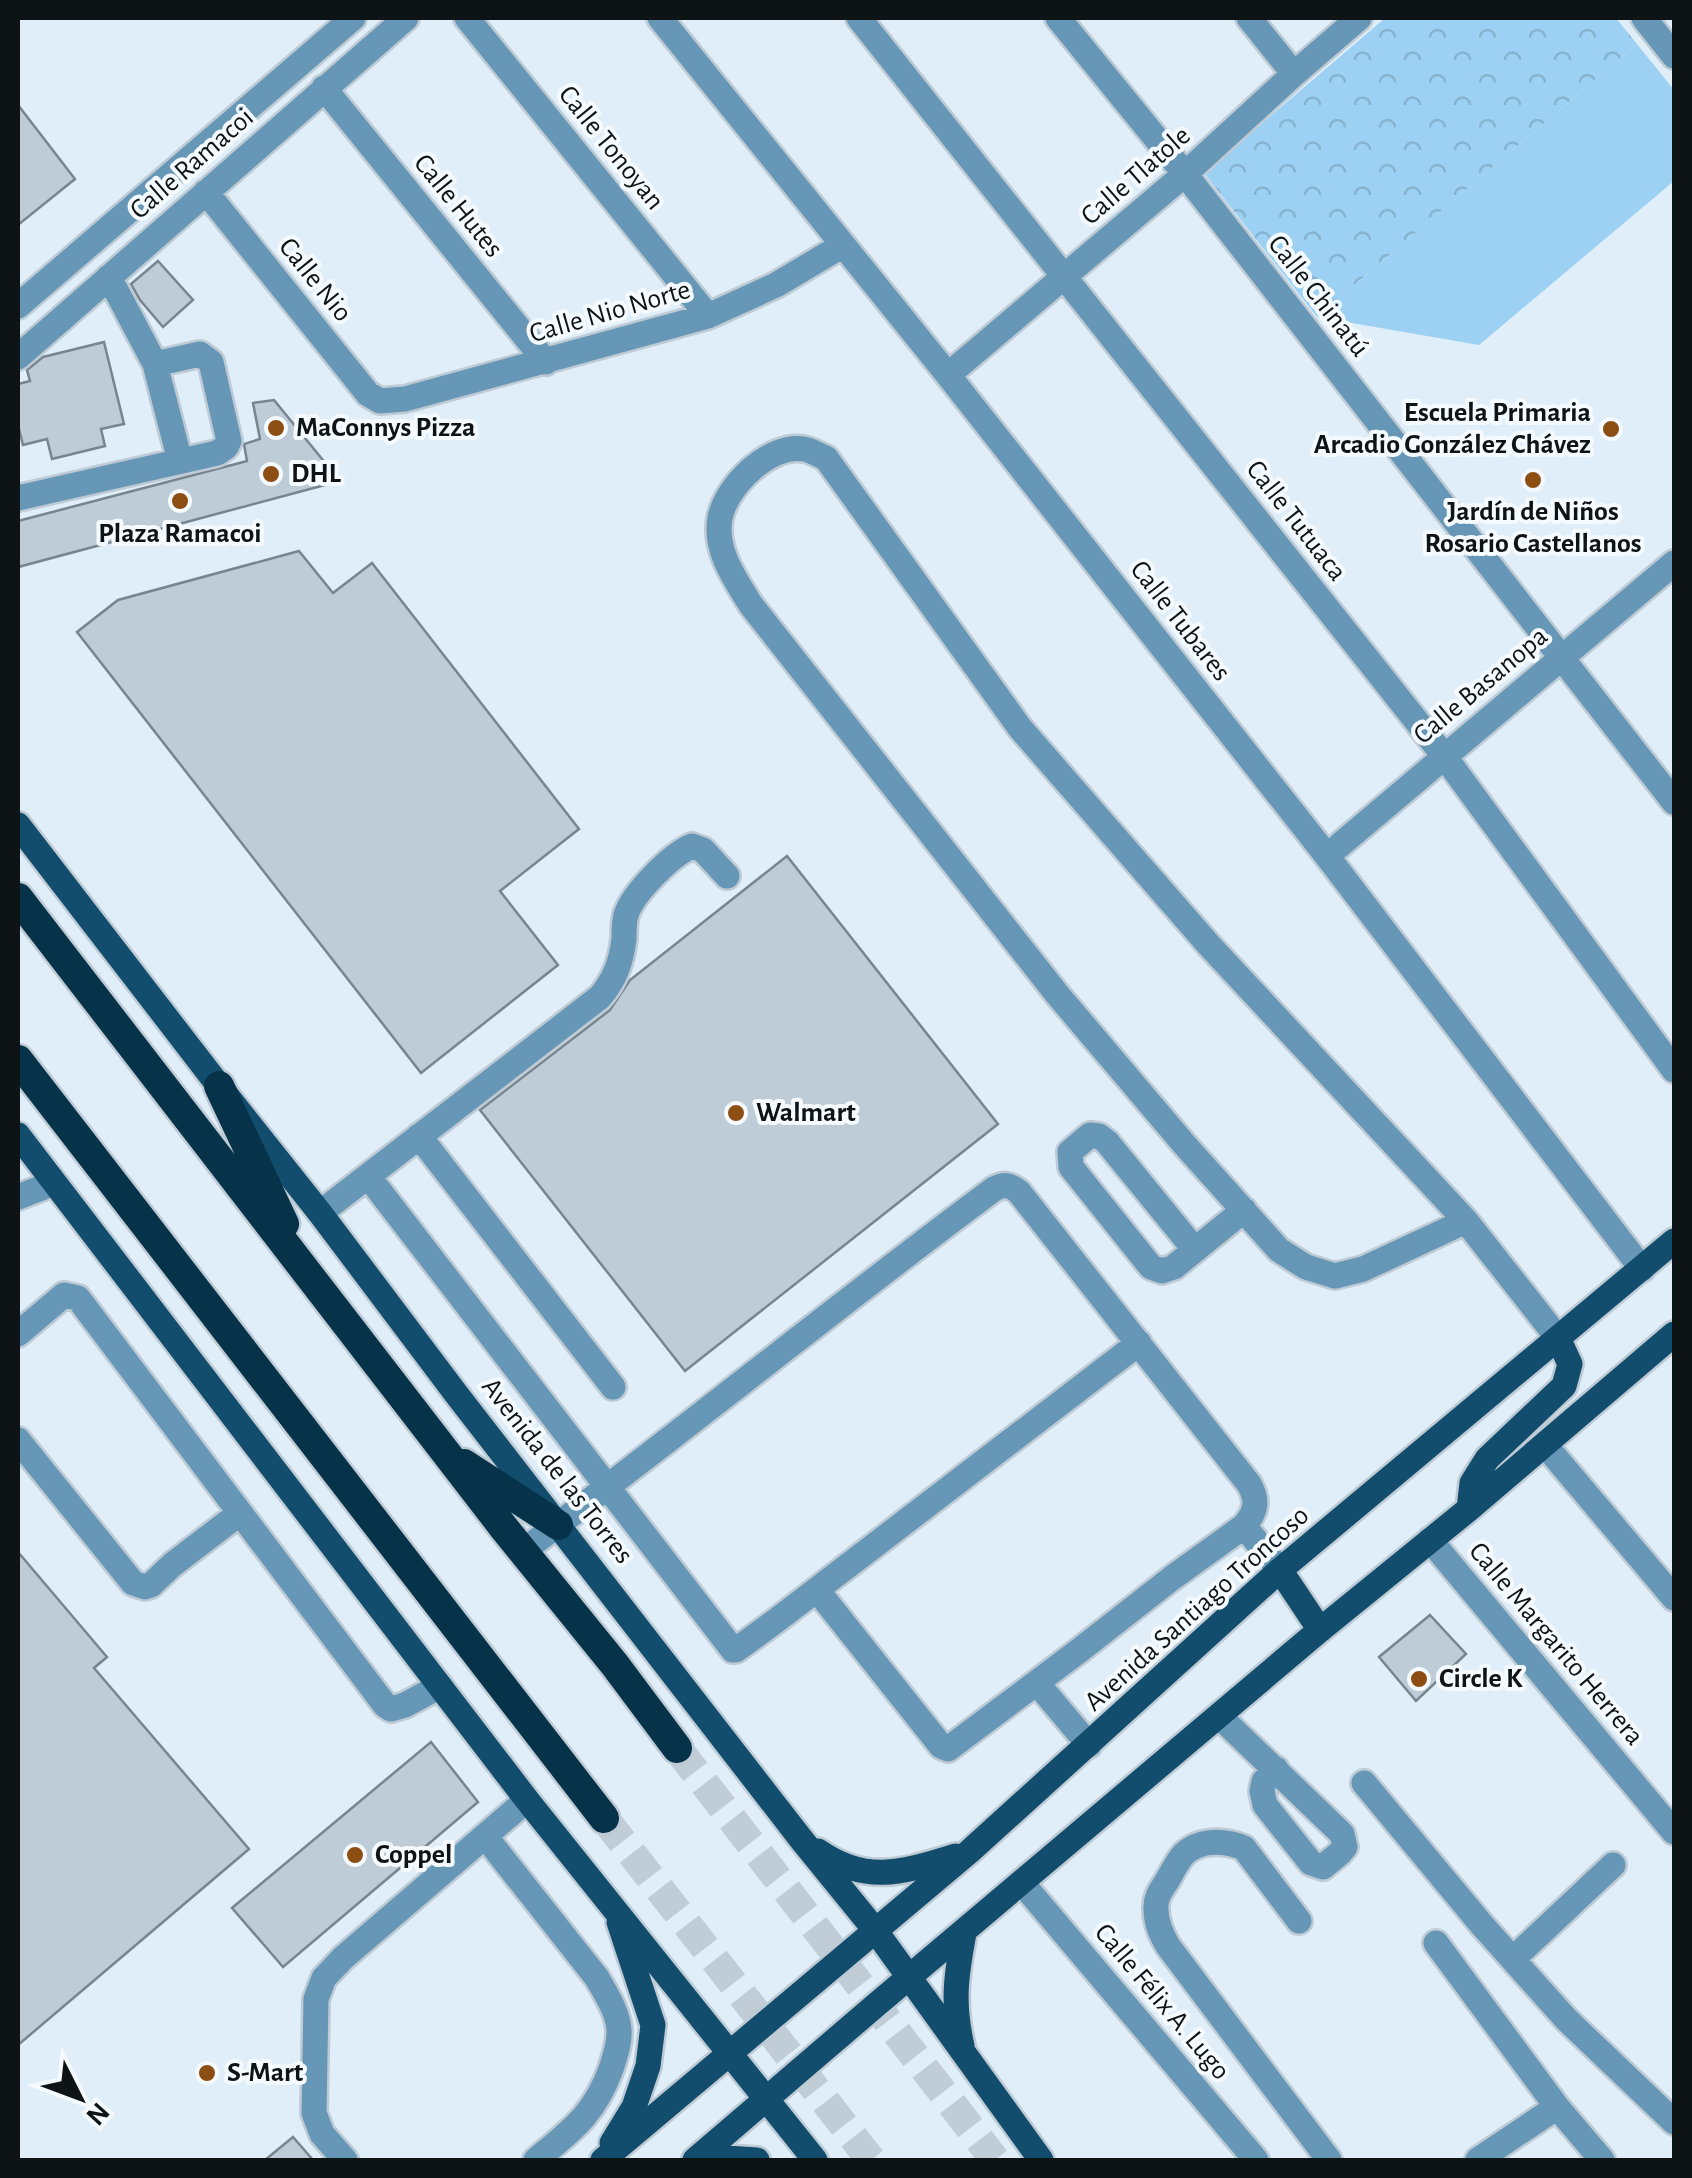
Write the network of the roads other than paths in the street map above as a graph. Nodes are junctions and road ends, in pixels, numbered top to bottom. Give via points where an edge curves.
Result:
1 (353, 18) edge
2 (406, 18) edge
3 (467, 18) edge
4 (660, 18) edge
5 (859, 18) edge
6 (1058, 18) edge
7 (1249, 18) edge
8 (1359, 18) edge
9 (1644, 18) edge
10 (1674, 56) edge
11 (1294, 74) junction
12 (324, 88) junction
13 (1185, 174) junction
14 (206, 192) junction
15 (843, 245) junction
16 (109, 277) junction
17 (1064, 278) junction
18 (18, 306) edge
19 (708, 316) junction
20 (18, 356) edge
21 (546, 362) junction
22 (155, 364) junction
23 (948, 375) junction
24 (380, 401) joint
25 (180, 461) junction
26 (18, 498) edge
27 (1674, 563) edge
28 (1561, 657) junction
29 (1444, 756) junction
30 (1674, 802) edge
31 (18, 825) edge
32 (1327, 856) junction
33 (727, 876) dead end
34 (18, 898) edge
35 (18, 1060) edge
36 (1674, 1070) edge
37 (219, 1086) junction
38 (18, 1136) edge
39 (420, 1136) junction
40 (368, 1176) junction
41 (54, 1183) junction
42 (18, 1198) edge
43 (1244, 1210) junction
44 (320, 1213) junction
45 (1466, 1222) junction
46 (1674, 1241) edge
47 (1196, 1250) junction
48 (1642, 1269) junction
49 (309, 1276) junction
50 (18, 1334) edge
51 (1558, 1338) junction
52 (1139, 1343) junction
53 (1670, 1348) edge
54 (613, 1387) dead end
55 (18, 1440) edge
56 (1544, 1445) junction
57 (446, 1453) junction
58 (608, 1488) junction
59 (1469, 1509) junction
60 (240, 1513) junction
61 (558, 1525) junction
62 (1244, 1526) junction
63 (1430, 1540) junction
64 (523, 1552) junction
65 (1280, 1570) junction
66 (817, 1590) junction
67 (1674, 1598) edge
68 (1320, 1630) junction
69 (1037, 1683) junction
70 (440, 1686) junction
71 (1219, 1716) junction
72 (1090, 1745) junction
73 (676, 1748) tunnel mouth
74 (1276, 1769) dead end
75 (1364, 1782) dead end
76 (527, 1800) junction
77 (604, 1818) tunnel mouth
78 (1671, 1822) edge
79 (485, 1836) junction
80 (801, 1839) junction
81 (970, 1852) junction
82 (1613, 1865) dead end
83 (1022, 1883) junction
84 (612, 1904) junction
85 (1299, 1921) dead end
86 (875, 1930) junction
87 (964, 1933) junction
88 (1436, 1943) dead end
89 (1513, 1959) junction
90 (908, 1978) junction
91 (730, 2055) junction
92 (964, 2055) junction
93 (766, 2100) junction
94 (1557, 2107) junction
95 (1674, 2122) edge
96 (345, 2160) edge
97 (536, 2160) edge
98 (602, 2160) edge
99 (698, 2160) edge
100 (757, 2160) edge
101 (815, 2160) edge
102 (1042, 2160) edge
103 (1256, 2160) edge
104 (1329, 2160) edge
105 (1478, 2160) edge
106 (1602, 2160) edge

1 - 18 street, Calle Ramacoi
2 - 12 street, Calle Ramacoi
3 - 19 street, Calle Tonoyan
4 - 15 street, Calle Tubares
5 - 17 street, Calle Tutuaca
6 - 13 street, Calle Chinatú
7 - 11 street
8 - 11 street, Calle Tlatole
9 - 10 street
11 - 13 street, Calle Tlatole
12 - 14 street, Calle Ramacoi
12 - 21 street, Calle Hutes
13 - 17 street, Calle Tlatole
13 - 28 street, Calle Chinatú
14 - 16 street, Calle Ramacoi
14 - 24 street, Calle Nio
15 - 19 street, Calle Nio Norte
15 - 23 street, Calle Tubares
16 - 20 street, Calle Ramacoi
16 - 22 street
17 - 23 street, Calle Tlatole
17 - 29 street, Calle Tutuaca
19 - 21 street, Calle Nio Norte
21 - 24 street, Calle Nio Norte
22 - 25 street
22 - 25 street via 200,354 210,362 229,442
23 - 32 street, Calle Tubares
25 - 26 street
27 - 28 street, Calle Basanopa
28 - 29 street, Calle Basanopa
28 - 30 street, Calle Chinatú
29 - 32 street, Calle Basanopa
29 - 36 street, Calle Tutuaca
31 - 37 main road, Avenida de las Torres
32 - 48 street, Calle Tubares
33 - 39 street via 703,850 682,850 638,893 626,916 619,968 600,997
34 - 49 highway
35 - 77 highway
37 - 44 main road, Avenida de las Torres
37 - 49 highway
38 - 41 main road
39 - 40 street
39 - 54 street
40 - 44 street
40 - 58 street
41 - 42 street
41 - 70 main road
43 - 45 street via 1279,1250 1335,1276
43 - 45 street via 1057,994 751,604 728,569 720,518 754,466 804,449 826,458 1020,728 1208,944
43 - 47 street
44 - 61 main road, Avenida de las Torres
45 - 51 street
46 - 48 main road, Avenida Santiago Troncoso
47 - 47 street via 1107,1142 1090,1136 1070,1152 1071,1166 1151,1267 1174,1267
48 - 51 main road, Avenida Santiago Troncoso
49 - 57 highway
50 - 60 street via 64,1295 78,1298
51 - 59 main road via 1570,1364 1564,1386 1487,1459 1472,1483
51 - 65 main road, Avenida Santiago Troncoso
52 - 58 street via 1019,1192 1003,1184
52 - 62 street via 1256,1495
52 - 66 street
53 - 56 main road
55 - 60 street via 140,1587
56 - 59 main road
56 - 67 street
57 - 61 highway
57 - 64 highway
58 - 61 street
58 - 66 street via 734,1650
59 - 63 main road
60 - 70 street via 385,1705 406,1705
61 - 64 street
61 - 80 main road, Avenida de las Torres
62 - 65 street
62 - 69 street
63 - 68 main road
63 - 78 street, Calle Margarito Herrera
64 - 73 highway
65 - 68 main road
65 - 72 main road, Avenida Santiago Troncoso
66 - 69 street via 944,1748
68 - 71 main road
69 - 72 street
70 - 76 main road
71 - 74 street
71 - 83 main road
72 - 81 main road, Avenida Santiago Troncoso
75 - 89 street
76 - 79 street
76 - 84 main road
79 - 96 street via 343,1958 318,1989 314,2113
79 - 97 street via 597,1978 619,2028 616,2054 590,2112
80 - 81 main road via 861,1872 910,1870
80 - 86 main road, Avenida de las Torres
81 - 86 main road, Avenida Santiago Troncoso
82 - 89 street
83 - 87 main road
83 - 103 street, Calle Félix A. Lugo
84 - 91 main road
84 - 98 main road via 652,2025 634,2107
85 - 104 street via 1244,1848 1231,1842 1184,1854 1155,1907 1168,1946
86 - 90 main road, Avenida de las Torres
86 - 91 main road, Avenida Santiago Troncoso
87 - 90 main road
87 - 92 main road via 954,1994
88 - 94 street
89 - 95 street
90 - 92 main road, Avenida de las Torres
90 - 93 main road
91 - 93 main road
91 - 98 main road
92 - 102 main road, Avenida de las Torres
93 - 99 main road
93 - 101 main road
94 - 105 street
94 - 106 street
99 - 100 main road

